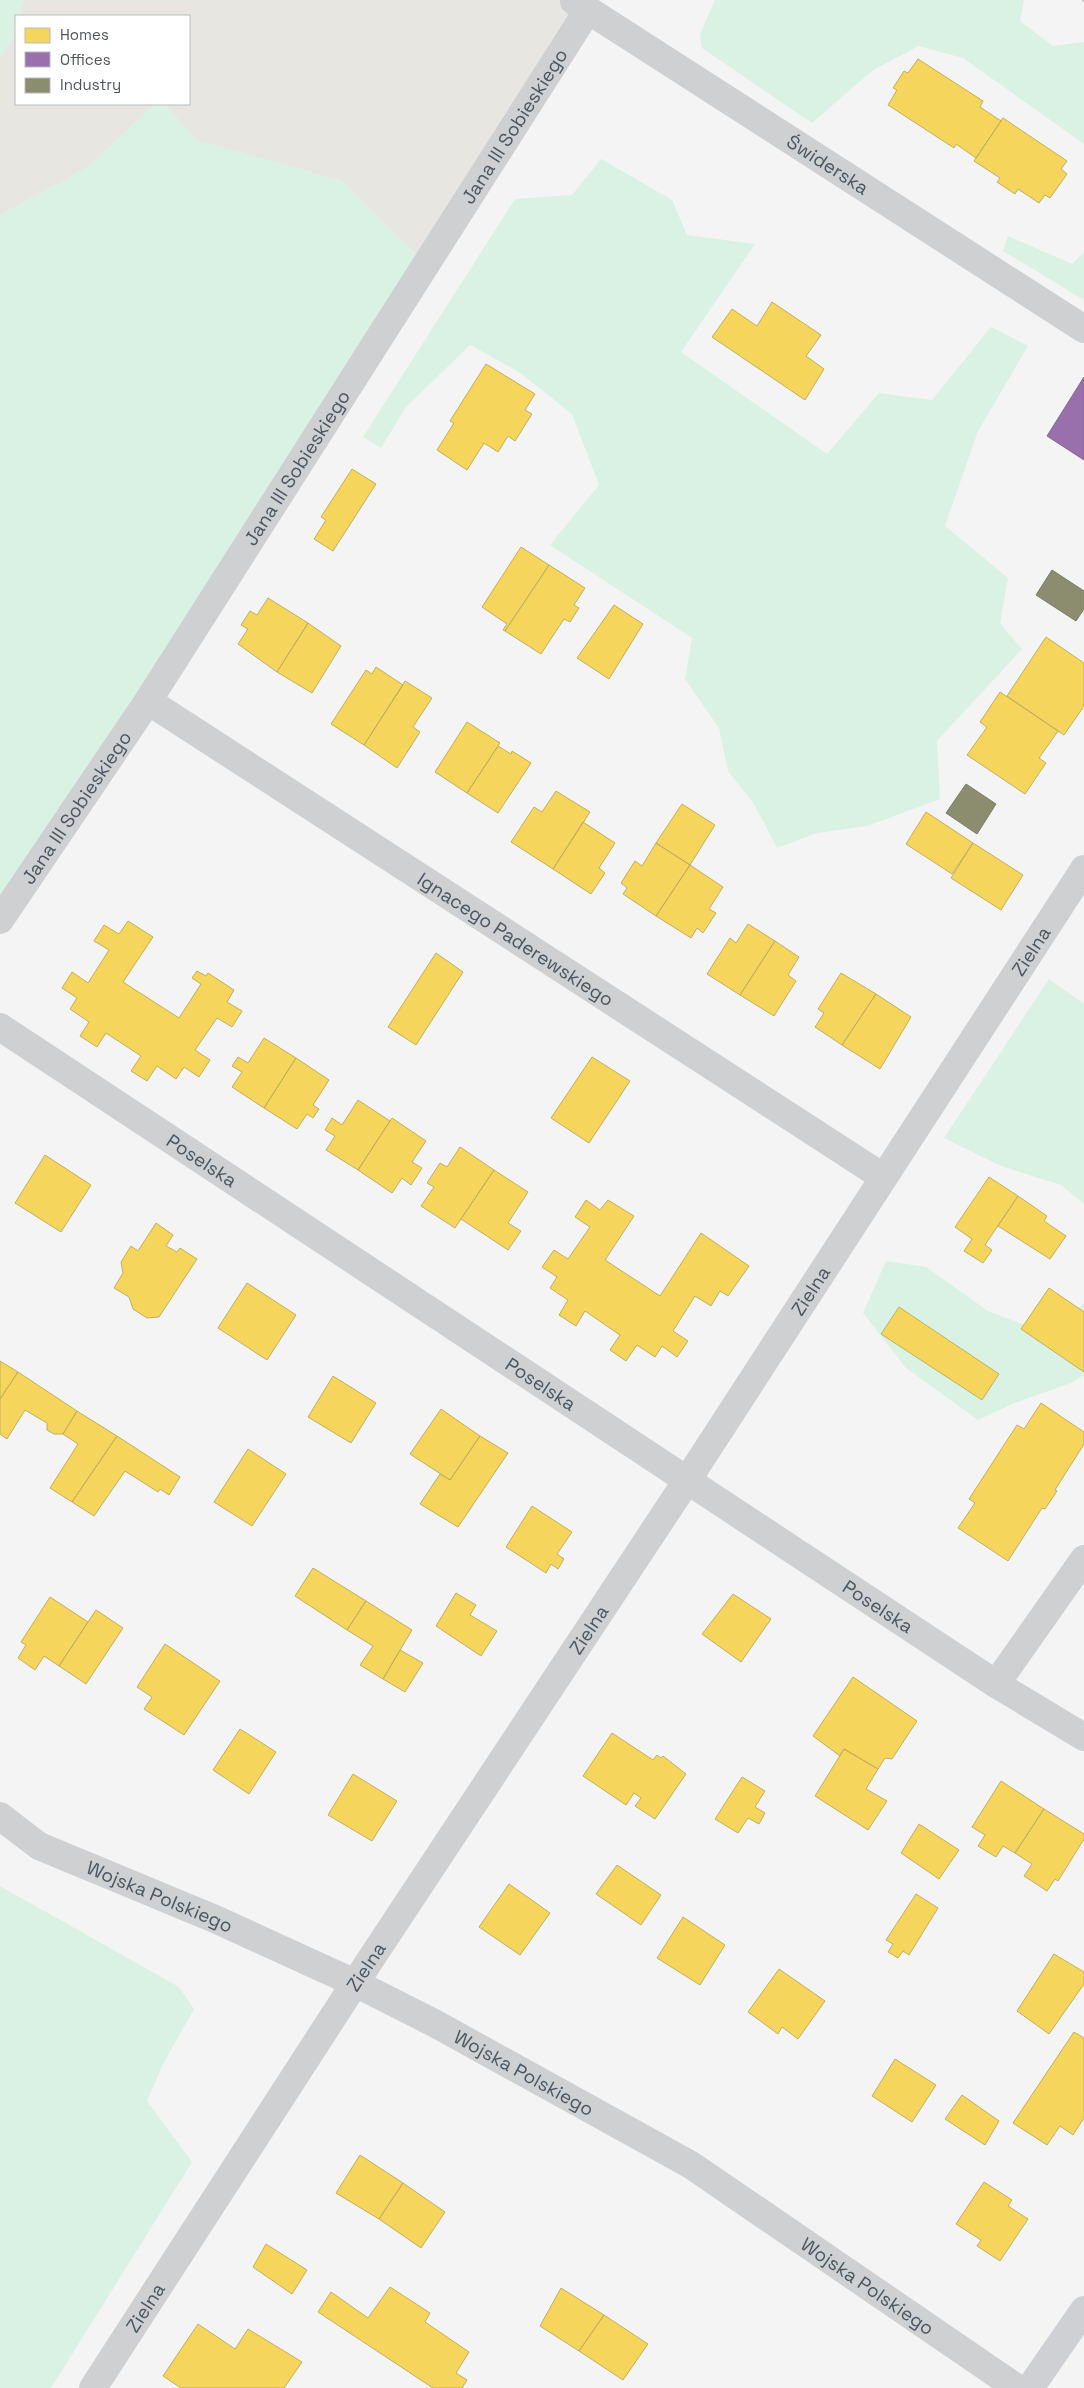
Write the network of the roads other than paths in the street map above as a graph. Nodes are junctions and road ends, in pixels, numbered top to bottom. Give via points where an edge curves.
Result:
1 (580, 5) edge
2 (1084, 329) edge
3 (148, 700) junction
4 (1084, 869) edge
5 (0, 920) edge
6 (0, 1027) edge
7 (883, 1176) junction
8 (688, 1479) junction
9 (1084, 1558) edge
10 (996, 1684) junction
11 (1084, 1737) edge
12 (0, 1816) edge
13 (355, 1983) junction
14 (1084, 2310) edge
15 (93, 2388) edge
16 (1017, 2388) edge
17 (1030, 2388) edge

1 - 2 street, Świderska
1 - 3 street, Jana III Sobieskiego
3 - 5 street, Jana III Sobieskiego
3 - 7 street, Ignacego Paderewskiego
4 - 7 street, Zielna
6 - 8 street, Poselska
7 - 8 street, Zielna
8 - 10 street, Poselska
8 - 13 street, Zielna
9 - 10 street
10 - 11 street, Poselska
12 - 13 street, Wojska Polskiego via 39,1846 215,1919
13 - 15 street, Zielna
13 - 16 street, Wojska Polskiego via 436,2024 691,2165
14 - 17 street

